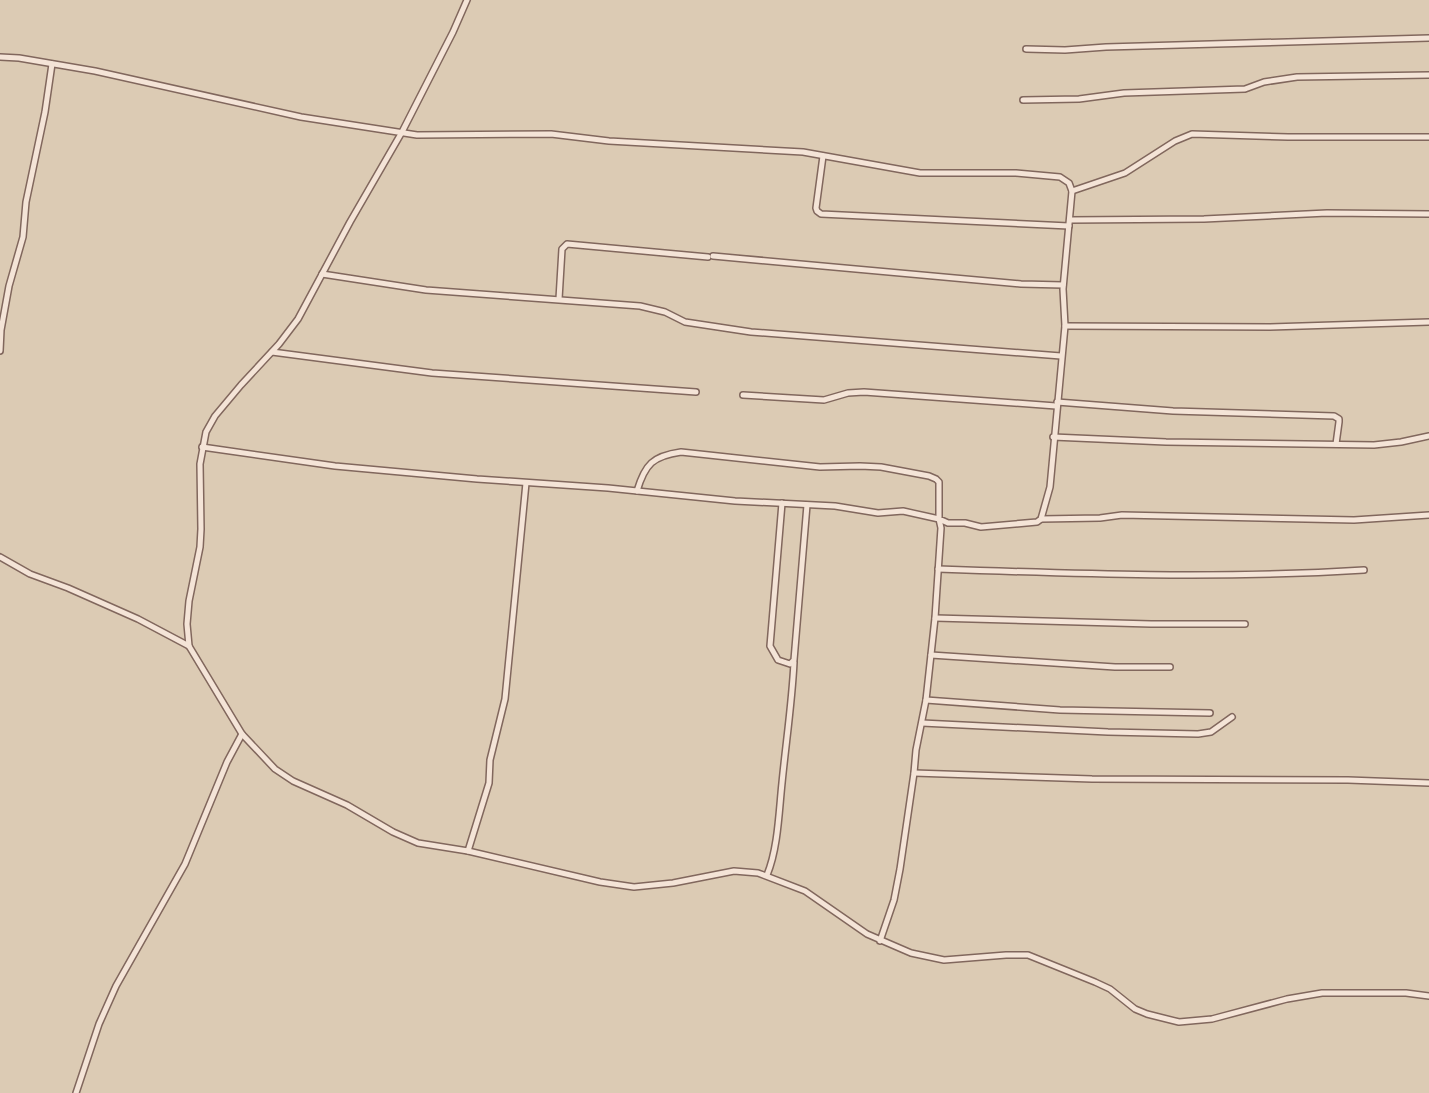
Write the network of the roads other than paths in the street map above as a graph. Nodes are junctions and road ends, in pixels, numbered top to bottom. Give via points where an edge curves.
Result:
1 (467, 0) edge
2 (1429, 38) edge
3 (1026, 49) dead end
4 (0, 57) edge
5 (52, 64) junction
6 (1429, 75) edge
7 (1023, 100) dead end
8 (402, 132) junction
9 (1429, 137) edge
10 (823, 156) junction
11 (1072, 191) junction
12 (1429, 214) edge
13 (1070, 223) junction
14 (322, 274) junction
15 (1063, 285) junction
16 (559, 299) junction
17 (1429, 322) edge
18 (1065, 326) junction
19 (0, 351) edge
20 (272, 352) junction
21 (1061, 356) junction
22 (696, 393) dead end
23 (743, 395) dead end
24 (1057, 404) junction
25 (1429, 436) edge
26 (1053, 437) junction
27 (1336, 444) junction
28 (202, 447) junction
29 (526, 483) junction
30 (637, 490) junction
31 (782, 503) junction
32 (807, 505) junction
33 (1429, 515) edge
34 (939, 519) junction
35 (1041, 519) junction
36 (0, 557) edge
37 (938, 569) junction
38 (1364, 570) dead end
39 (935, 618) junction
40 (1245, 624) dead end
41 (189, 646) junction
42 (931, 655) junction
43 (794, 662) junction
44 (1170, 667) dead end
45 (926, 700) junction
46 (1210, 713) dead end
47 (1232, 717) dead end
48 (922, 723) junction
49 (242, 734) junction
50 (914, 773) junction
51 (1429, 783) edge
52 (468, 851) junction
53 (767, 875) junction
54 (880, 941) junction
55 (1429, 996) edge
56 (76, 1093) edge

1 - 8 street
2 - 3 street
4 - 5 street
5 - 8 street via 301,117
5 - 19 street
6 - 7 street via 1297,77 1264,82 1245,90
8 - 10 street via 440,136 551,134
8 - 14 street
9 - 11 street via 1192,134 1125,173
10 - 11 street via 920,173 1060,177
10 - 13 street via 816,208 821,214
11 - 13 street
12 - 13 street via 1327,213
13 - 15 street
14 - 16 street via 426,290
14 - 20 street via 298,319
15 - 16 street via 567,244 562,249
15 - 18 street
16 - 21 street via 640,306 685,322 751,332
17 - 18 street via 1270,327
18 - 21 street
20 - 22 street via 444,374
20 - 28 street via 216,417
21 - 24 street
23 - 24 street via 824,400 864,392
24 - 26 street
24 - 27 street via 1334,416 1339,419
25 - 27 street via 1383,445
26 - 27 street
26 - 35 street via 1050,487
28 - 29 street via 335,466
28 - 41 street via 200,547 189,601
29 - 30 street
29 - 52 street via 505,699 490,760 489,783
30 - 31 street
30 - 34 street via 645,469 653,461 681,452 820,467 881,467 936,479 940,488
31 - 32 street
31 - 43 street via 771,649 778,660
32 - 34 street via 878,513 903,511
32 - 43 street
33 - 35 street via 1342,520 1122,515
34 - 35 street via 989,527
34 - 37 street
36 - 41 street via 30,574 138,618
37 - 38 street via 1082,574
37 - 39 street
39 - 40 street
39 - 42 street
41 - 49 street
42 - 44 street
42 - 45 street
43 - 53 street via 791,714
45 - 46 street via 1060,710
45 - 48 street
47 - 48 street via 1211,732 1198,734
48 - 50 street
49 - 52 street via 275,769 293,781 347,805 407,839
49 - 56 street via 182,871 116,986
50 - 51 street via 1115,780
50 - 54 street via 894,900
52 - 53 street via 634,887 734,871
53 - 54 street via 805,891
54 - 55 street via 944,960 1028,956 1095,982 1147,1014 1179,1022 1212,1019 1322,993

